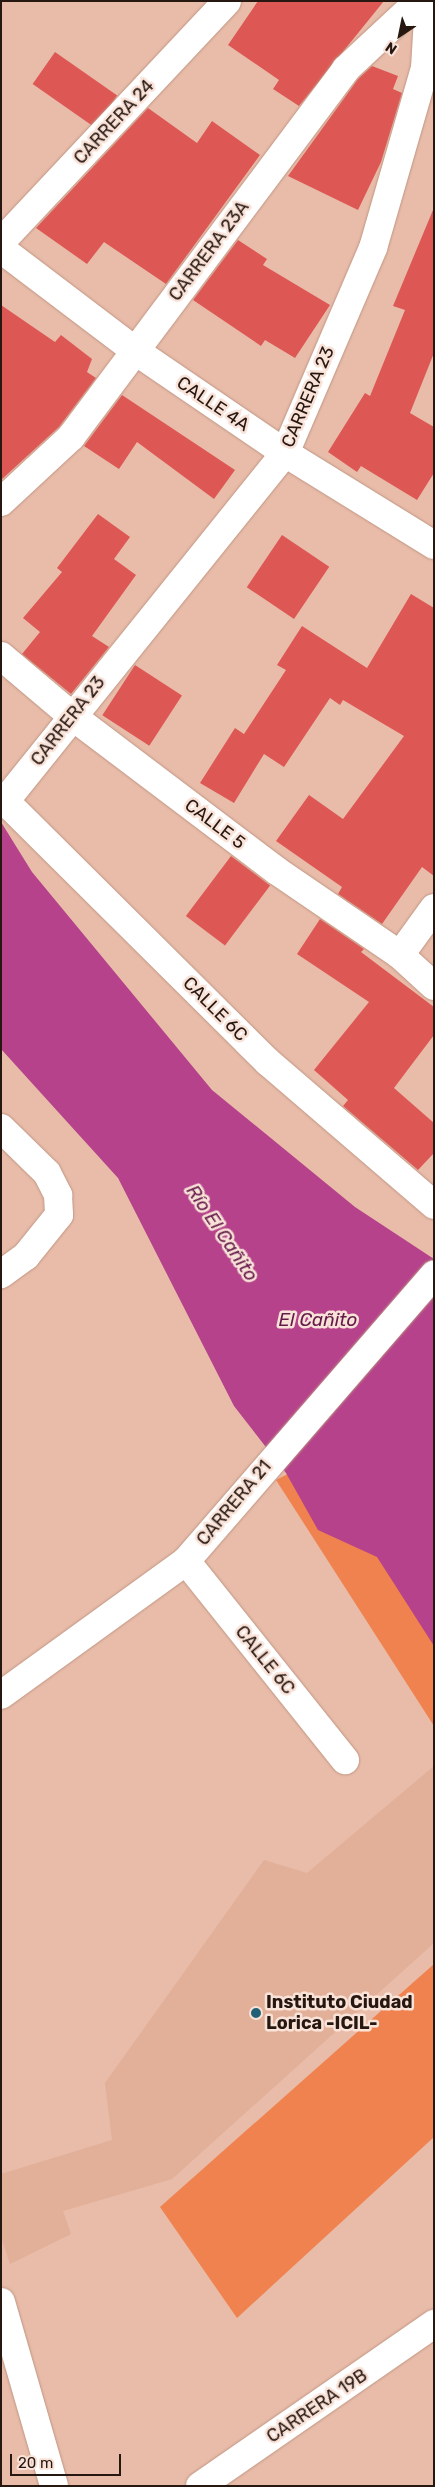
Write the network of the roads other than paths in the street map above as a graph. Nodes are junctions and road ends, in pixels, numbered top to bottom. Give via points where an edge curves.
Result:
1 (227, 1) edge
2 (419, 1) edge
3 (429, 1) edge
4 (1, 242) edge
5 (1, 249) edge
6 (134, 350) junction
7 (285, 453) junction
8 (1, 502) edge
9 (434, 545) edge
10 (1, 656) edge
11 (72, 716) junction
12 (6, 801) joint
13 (434, 908) edge
14 (400, 955) junction
15 (434, 986) edge
16 (1, 1128) edge
17 (434, 1205) edge
18 (1, 1274) edge
19 (434, 1275) edge
20 (186, 1560) junction
21 (1, 1695) edge
22 (345, 1760) dead end
23 (1, 2302) edge
24 (434, 2324) edge
25 (54, 2486) edge
26 (200, 2486) edge

1 - 4 street, CARRERA 24
2 - 6 street, CARRERA 23A via 346,69
3 - 7 street, CARRERA 23 via 425,68 373,248
5 - 6 street, CALLE 4A
6 - 7 street, CALLE 4A
6 - 8 street, CARRERA 23A via 71,437
7 - 9 street, CALLE 4A
7 - 11 street, CARRERA 23
10 - 11 street, CALLE 5
11 - 12 street, CARRERA 23
11 - 14 street, CALLE 5 via 277,871
12 - 17 street, CALLE 6C via 268,1062
13 - 14 street
14 - 15 street, CALLE 5
16 - 18 street via 47,1173 58,1195 59,1214 26,1256
19 - 20 street, CARRERA 21 via 247,1486
20 - 21 street, CARRERA 21
20 - 22 street, CALLE 6C
23 - 25 street
24 - 26 street, CARRERA 19B

